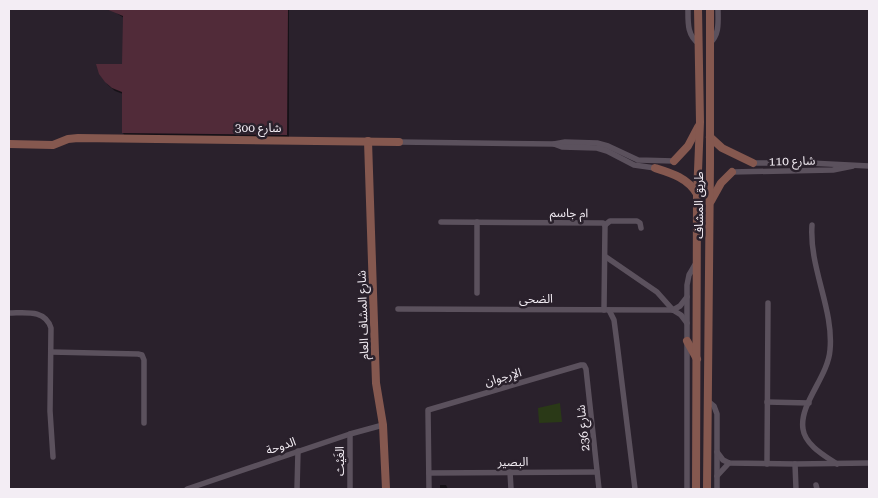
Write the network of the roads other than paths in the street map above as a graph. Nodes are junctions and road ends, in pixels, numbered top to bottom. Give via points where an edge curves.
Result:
1 (688, 9) edge
2 (698, 9) edge
3 (710, 9) edge
4 (718, 9) edge
5 (710, 43) junction
6 (699, 44) junction
7 (700, 122) junction
8 (710, 136) junction
9 (368, 140) junction
10 (399, 142) joint
11 (9, 144) edge
12 (554, 144) junction
13 (674, 161) joint
14 (753, 163) joint
15 (852, 166) junction
16 (869, 166) edge
17 (655, 168) joint
18 (732, 172) joint
19 (697, 195) junction
20 (709, 205) junction
21 (441, 222) dead end
22 (477, 222) junction
23 (605, 225) junction
24 (812, 225) dead end
25 (641, 228) dead end
26 (606, 257) junction
27 (698, 261) junction
28 (478, 293) dead end
29 (687, 297) junction
30 (768, 303) dead end
31 (398, 309) dead end
32 (607, 310) junction
33 (673, 310) junction
34 (9, 313) edge
35 (687, 323) junction
36 (687, 341) junction
37 (51, 352) junction
38 (697, 360) junction
39 (584, 365) joint
40 (708, 400) junction
41 (767, 402) junction
42 (809, 403) junction
43 (144, 423) dead end
44 (383, 425) junction
45 (350, 434) junction
46 (298, 451) junction
47 (716, 452) junction
48 (53, 457) dead end
49 (729, 463) junction
50 (869, 463) edge
51 (767, 464) junction
52 (795, 464) junction
53 (837, 464) junction
54 (510, 472) junction
55 (597, 472) junction
56 (429, 473) junction
57 (717, 477) junction
58 (194, 488) edge
59 (186, 489) edge
60 (297, 489) edge
61 (350, 489) edge
62 (386, 489) edge
63 (429, 489) edge
64 (511, 489) edge
65 (599, 489) edge
66 (635, 489) edge
67 (687, 489) edge
68 (696, 489) edge
69 (707, 489) edge
70 (717, 489) edge
71 (796, 489) edge

1 - 6 street via 689,30
2 - 6 street, طريق المشاف
3 - 5 street, طريق المشاف
4 - 5 street via 718,32
5 - 8 street, طريق المشاف
6 - 7 street, طريق المشاف
7 - 13 street via 688,146
7 - 19 street, طريق المشاف
8 - 14 street via 722,148
8 - 20 street, طريق المشاف
9 - 10 street, شارع 300
9 - 11 street, شارع 300 via 78,138 53,145
9 - 44 street, شارع المشاف العام via 376,382
10 - 12 street, شارع 300
12 - 13 street via 597,143 638,160
12 - 17 street via 597,148 634,165
14 - 15 street, شارع 110
15 - 16 street, شارع 110
15 - 18 street, شارع 110 via 821,171
17 - 19 street via 684,179
18 - 20 street via 720,183
19 - 27 street, طريق المشاف
20 - 40 street, طريق المشاف
21 - 22 street, ام جاسم
22 - 23 street, ام جاسم
22 - 28 street
23 - 25 street via 610,221 637,221
23 - 26 street, ام جاسم
24 - 42 street via 813,255 831,345 826,369
26 - 32 street, ام جاسم
26 - 33 street via 657,292
27 - 29 street, طريق المشاف via 689,274
27 - 38 street, طريق المشاف
29 - 33 street
29 - 35 street, طريق المشاف
30 - 41 street
31 - 32 street, الضحى
32 - 33 street, الضحى
32 - 66 street, ام جاسم via 614,320
33 - 35 street
34 - 37 street via 36,313 46,318 51,328
35 - 36 street, طريق المشاف
36 - 38 street
36 - 67 street, طريق المشاف
37 - 43 street via 142,355
37 - 48 street
38 - 68 street, طريق المشاف
39 - 55 street, شارع 236
39 - 56 street, الإرجوان via 428,410
40 - 47 street, طريق المشاف via 717,414
40 - 69 street, طريق المشاف
41 - 42 street
41 - 51 street
42 - 53 street via 803,420 804,433 820,452
44 - 45 street, الدوحة
44 - 62 street, شارع المشاف العام
45 - 46 street, الدوحة
45 - 61 street, الغَيْث
46 - 58 street, الدوحة
46 - 60 street
47 - 49 street
47 - 57 street, طريق المشاف
49 - 51 street
49 - 57 street
50 - 53 street
51 - 52 street
52 - 53 street
52 - 71 street
54 - 55 street, البصير
54 - 56 street, البصير
54 - 64 street
55 - 65 street, شارع 236
56 - 63 street
57 - 70 street, طريق المشاف
58 - 59 street, الدوحة

